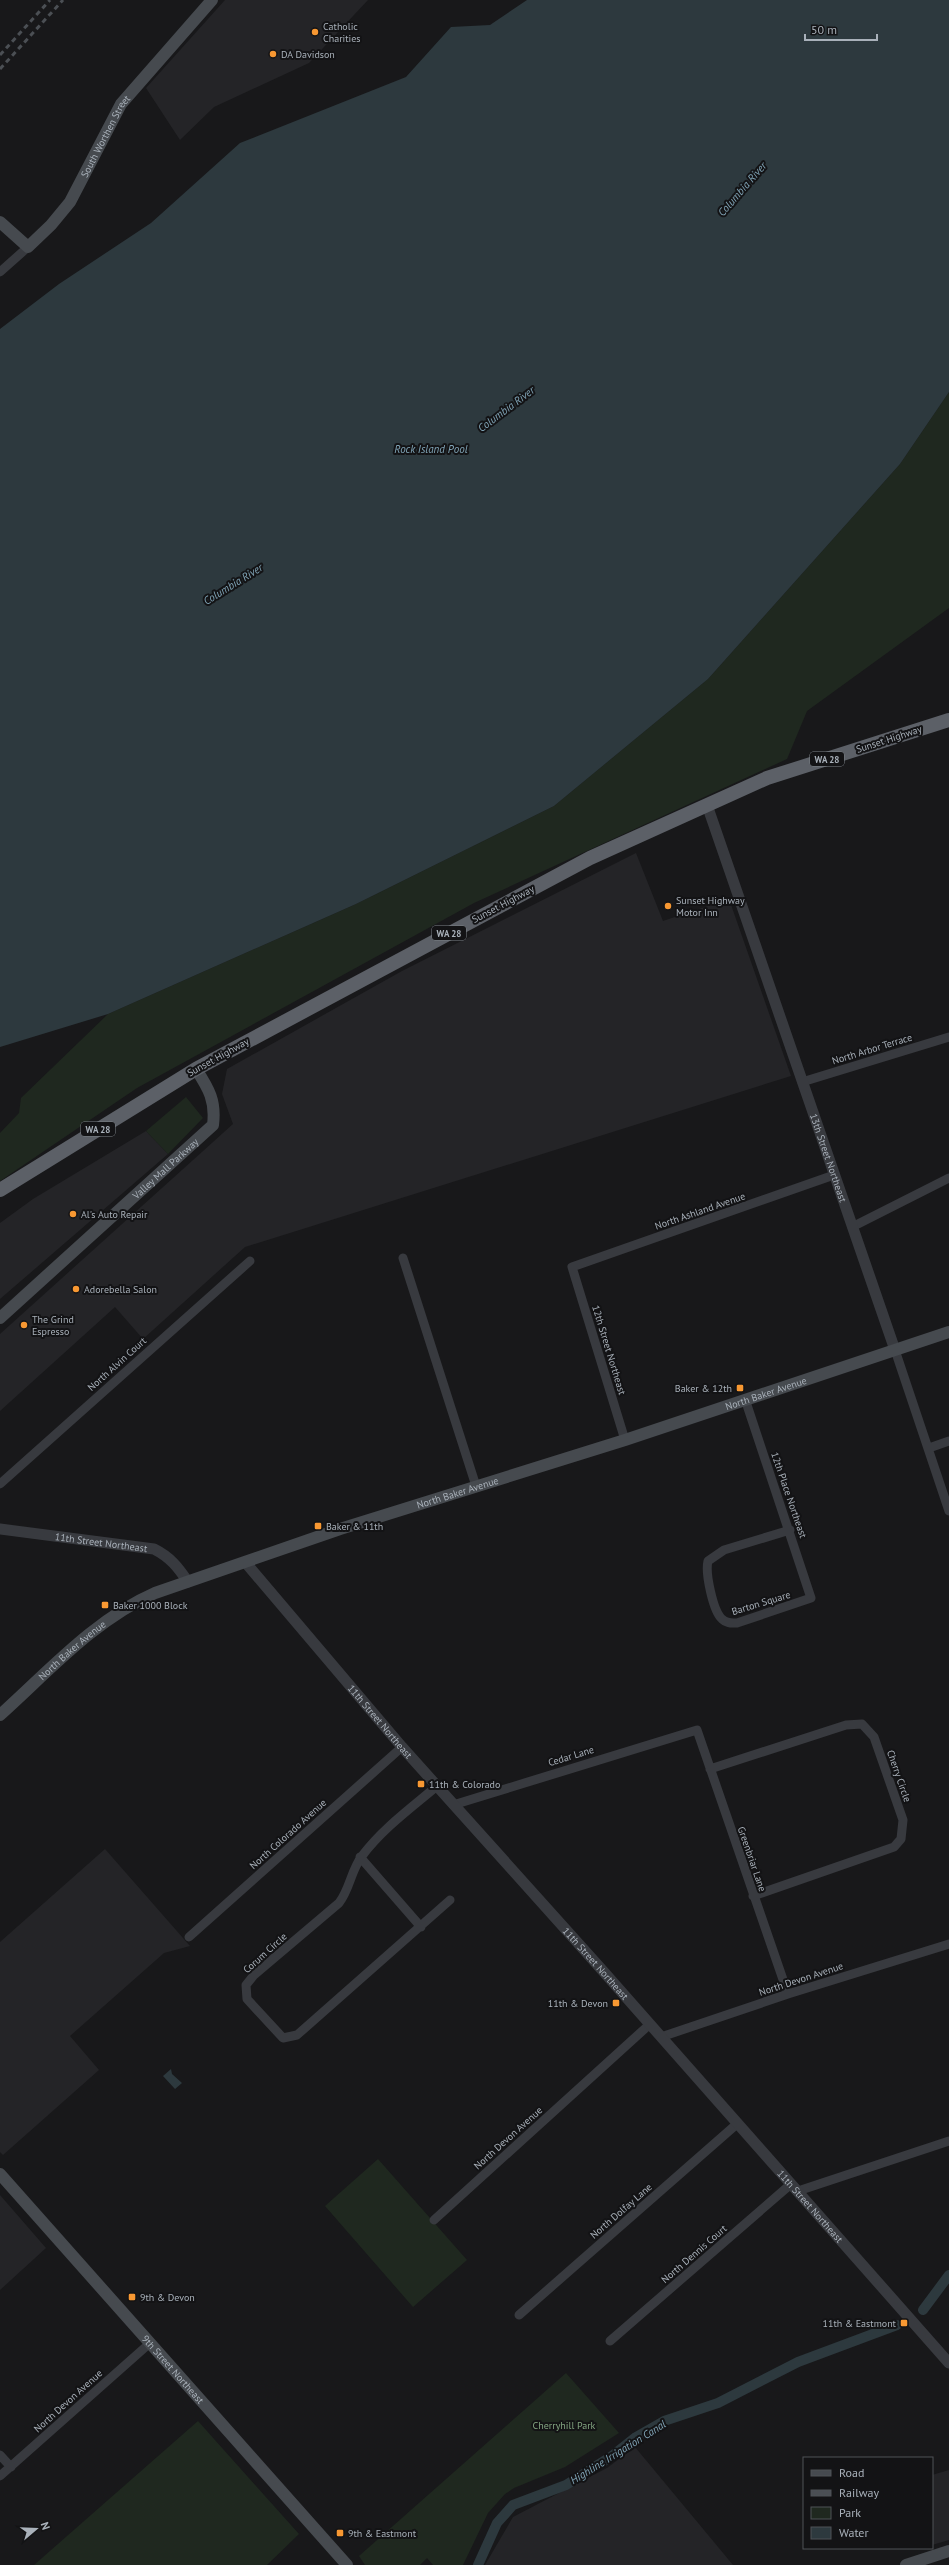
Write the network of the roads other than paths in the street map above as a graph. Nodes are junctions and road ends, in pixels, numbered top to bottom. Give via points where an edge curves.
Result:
1 (212, 0) edge
2 (0, 222) edge
3 (28, 247) junction
4 (0, 272) edge
5 (949, 720) edge
6 (707, 805) junction
7 (949, 1036) edge
8 (196, 1069) junction
9 (802, 1082) junction
10 (834, 1175) junction
11 (949, 1178) edge
12 (0, 1190) edge
13 (852, 1227) junction
14 (403, 1258) dead end
15 (250, 1261) dead end
16 (572, 1267) joint
17 (0, 1318) edge
18 (949, 1332) edge
19 (895, 1350) junction
20 (744, 1399) junction
21 (625, 1440) junction
22 (949, 1441) edge
23 (929, 1448) junction
24 (0, 1484) edge
25 (476, 1486) junction
26 (949, 1511) edge
27 (0, 1529) edge
28 (790, 1530) junction
29 (245, 1562) junction
30 (188, 1582) junction
31 (811, 1598) joint
32 (0, 1715) edge
33 (697, 1730) joint
34 (402, 1747) junction
35 (710, 1770) junction
36 (437, 1786) junction
37 (453, 1805) junction
38 (360, 1857) junction
39 (753, 1896) junction
40 (450, 1900) dead end
41 (421, 1927) junction
42 (189, 1937) dead end
43 (949, 1944) edge
44 (788, 1994) junction
45 (650, 2024) junction
46 (661, 2037) junction
47 (738, 2122) junction
48 (949, 2141) edge
49 (0, 2174) edge
50 (795, 2187) junction
51 (434, 2220) dead end
52 (519, 2315) dead end
53 (610, 2341) dead end
54 (150, 2342) junction
55 (949, 2363) edge
56 (0, 2455) edge
57 (11, 2467) junction
58 (0, 2476) edge
59 (949, 2551) edge
60 (347, 2565) edge
61 (906, 2565) edge

1 - 3 main road, South Worthen Street via 121,104 67,206
2 - 3 main road
3 - 4 street, South Worthen Street
5 - 6 highway, Sunset Highway / WA 28 via 767,778
6 - 8 highway, Sunset Highway / WA 28 via 590,858
6 - 9 street, 13th Street Northeast
7 - 9 street, North Arbor Terrace
8 - 12 highway, Sunset Highway / WA 28
8 - 17 main road, Valley Mall Parkway via 209,1089 215,1110 213,1125
9 - 10 street, 13th Street Northeast
10 - 13 street, 13th Street Northeast
10 - 16 street, North Ashland Avenue
11 - 13 street
13 - 19 street, 13th Street Northeast
14 - 25 street
15 - 24 street, North Alvin Court
16 - 21 street, 12th Street Northeast
18 - 19 main road, North Baker Avenue
19 - 20 main road, North Baker Avenue
19 - 23 street, 13th Street Northeast
20 - 21 main road, North Baker Avenue
20 - 28 street, 12th Place Northeast
21 - 25 main road, North Baker Avenue
22 - 23 street
23 - 26 street, 13th Street Northeast
25 - 29 main road, North Baker Avenue
27 - 30 street, 11th Street Northeast via 154,1549 166,1555 178,1566
28 - 31 street, 12th Place Northeast
28 - 31 street, Barton Square via 724,1550 708,1561 708,1579 717,1611 728,1623 737,1623
29 - 30 main road, North Baker Avenue
29 - 34 street, 11th Street Northeast
30 - 32 main road, North Baker Avenue via 150,1595 124,1609 92,1633
33 - 35 street, Greenbriar Lane
33 - 37 street, Cedar Lane
34 - 36 street, 11th Street Northeast
34 - 42 street, North Colorado Avenue
35 - 39 street, Greenbriar Lane
35 - 39 street, Cherry Circle via 846,1725 862,1724 874,1737 898,1805 904,1829 894,1847
36 - 37 street, 11th Street Northeast
36 - 38 street, Corum Circle via 387,1829
37 - 45 street, 11th Street Northeast
38 - 41 street
38 - 41 street, Corum Circle via 345,1895 339,1903 254,1975 246,1985 247,1999 270,2026 283,2038 297,2035
39 - 44 street, Greenbriar Lane
40 - 41 street, Corum Circle
43 - 44 street, North Devon Avenue
44 - 46 street, North Devon Avenue
45 - 46 street, 11th Street Northeast
45 - 51 street, North Devon Avenue
46 - 47 street, 11th Street Northeast
47 - 50 street, 11th Street Northeast
47 - 52 street, North Dolfay Lane
48 - 50 street, North Dennis Court
49 - 54 main road, 9th Street Northeast
50 - 53 street, North Dennis Court
50 - 55 street, 11th Street Northeast
54 - 57 street, North Devon Avenue
54 - 60 main road, 9th Street Northeast
56 - 57 street
57 - 58 street, North Devon Avenue
59 - 61 main road

